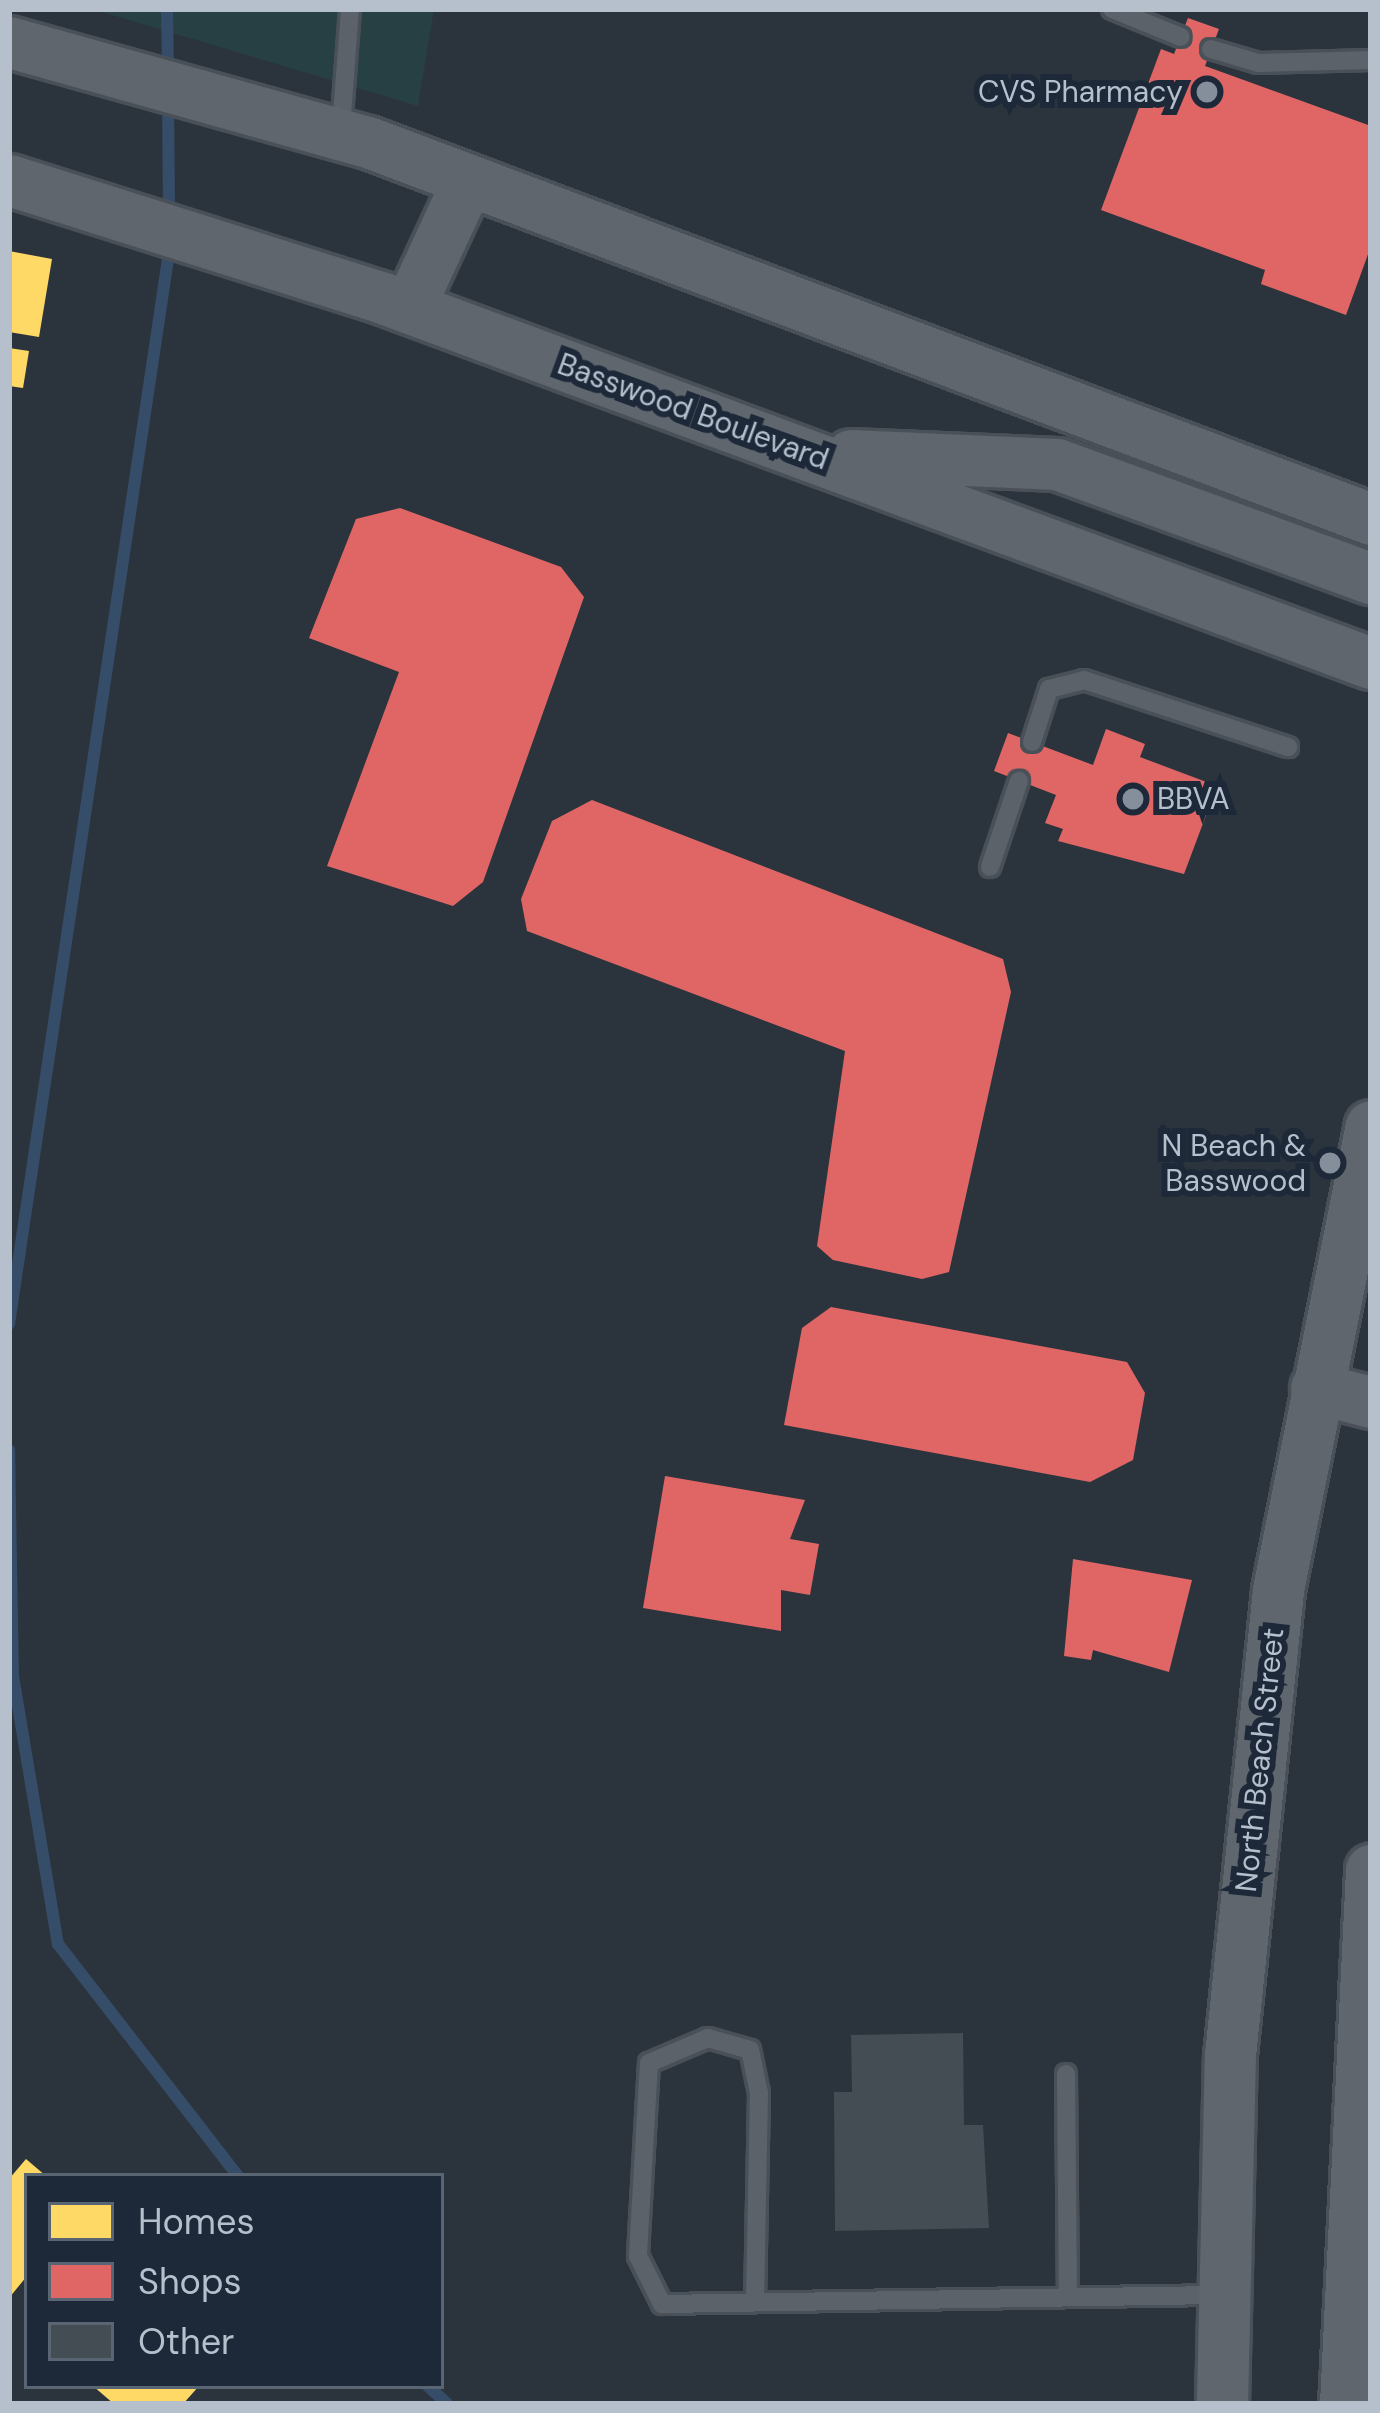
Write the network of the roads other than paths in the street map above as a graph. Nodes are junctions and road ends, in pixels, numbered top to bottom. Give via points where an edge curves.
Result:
1 (350, 9) edge
2 (1112, 9) edge
3 (1180, 38) dead end
4 (9, 42) edge
5 (1211, 49) dead end
6 (1371, 60) edge
7 (340, 134) junction
8 (9, 180) edge
9 (468, 180) junction
10 (409, 308) junction
11 (803, 453) junction
12 (1303, 493) junction
13 (1371, 500) edge
14 (1371, 519) edge
15 (1371, 578) edge
16 (1371, 663) edge
17 (1032, 742) dead end
18 (1288, 747) dead end
19 (1019, 781) dead end
20 (990, 867) dead end
21 (1371, 1126) edge
22 (1316, 1388) junction
23 (1371, 1402) edge
24 (1371, 1870) edge
25 (1066, 2074) dead end
26 (1068, 2295) junction
27 (1223, 2295) junction
28 (755, 2302) junction
29 (1222, 2404) edge
30 (1345, 2404) edge

1 - 7 lane
2 - 3 lane
4 - 7 main road
5 - 6 lane via 1258,63
7 - 9 main road
8 - 10 main road, Basswood Boulevard
9 - 10 main road
9 - 12 main road
10 - 11 main road, Basswood Boulevard
11 - 15 main road via 1057,464
11 - 16 main road, Basswood Boulevard
12 - 13 main road
12 - 14 main road
17 - 18 lane via 1049,689 1084,680
19 - 20 lane
21 - 22 main road, North Beach Street
22 - 23 main road
22 - 27 main road, North Beach Street via 1259,1763 1230,2055
24 - 30 main road
25 - 26 lane
26 - 27 lane
26 - 28 lane
27 - 29 main road, North Beach Street
28 - 28 lane via 662,2304 638,2256 649,2063 708,2038 750,2050 759,2093

